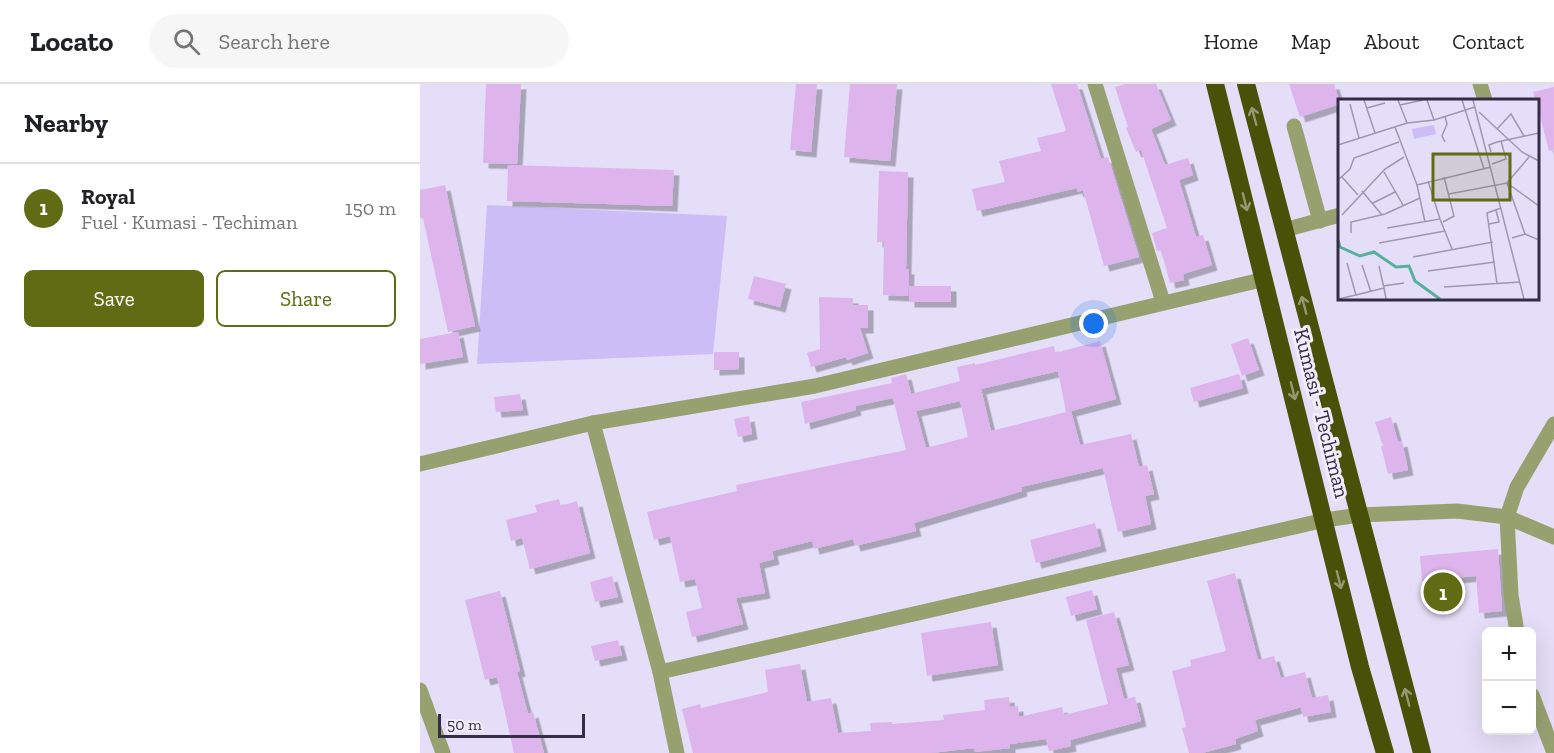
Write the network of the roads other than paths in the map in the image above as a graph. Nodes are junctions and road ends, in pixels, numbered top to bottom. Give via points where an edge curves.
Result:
1 (1095, 84) edge
2 (1215, 84) edge
3 (1246, 84) edge
4 (1480, 84) edge
5 (1485, 99) edge
6 (1294, 126) dead end
7 (1338, 216) edge
8 (1320, 221) junction
9 (1284, 230) junction
10 (1265, 279) junction
11 (1163, 302) junction
12 (593, 423) junction
13 (1554, 424) edge
14 (420, 464) edge
15 (1359, 515) junction
16 (1507, 517) junction
17 (1325, 520) junction
18 (1554, 537) edge
19 (1515, 627) edge
20 (660, 672) junction
21 (420, 690) edge
22 (1536, 706) edge
23 (443, 753) edge
24 (677, 753) edge
25 (1385, 753) edge
26 (1422, 753) edge
27 (1554, 753) edge

1 - 11 street
2 -> 10 highway, Kumasi - Techiman
9 -> 3 highway
4 - 5 street
6 - 8 street
7 - 8 street
8 - 9 street
15 -> 9 highway
10 - 11 street
10 -> 17 highway, Kumasi - Techiman
11 - 12 street via 815,386
12 - 14 street
12 - 20 street
13 - 16 street via 1517,487
15 - 16 street via 1457,511
15 - 17 street
26 -> 15 highway
16 - 18 street
16 - 19 street
17 - 20 street
17 -> 25 highway, Kumasi - Techiman
20 - 24 street
21 - 23 street
22 - 27 street

